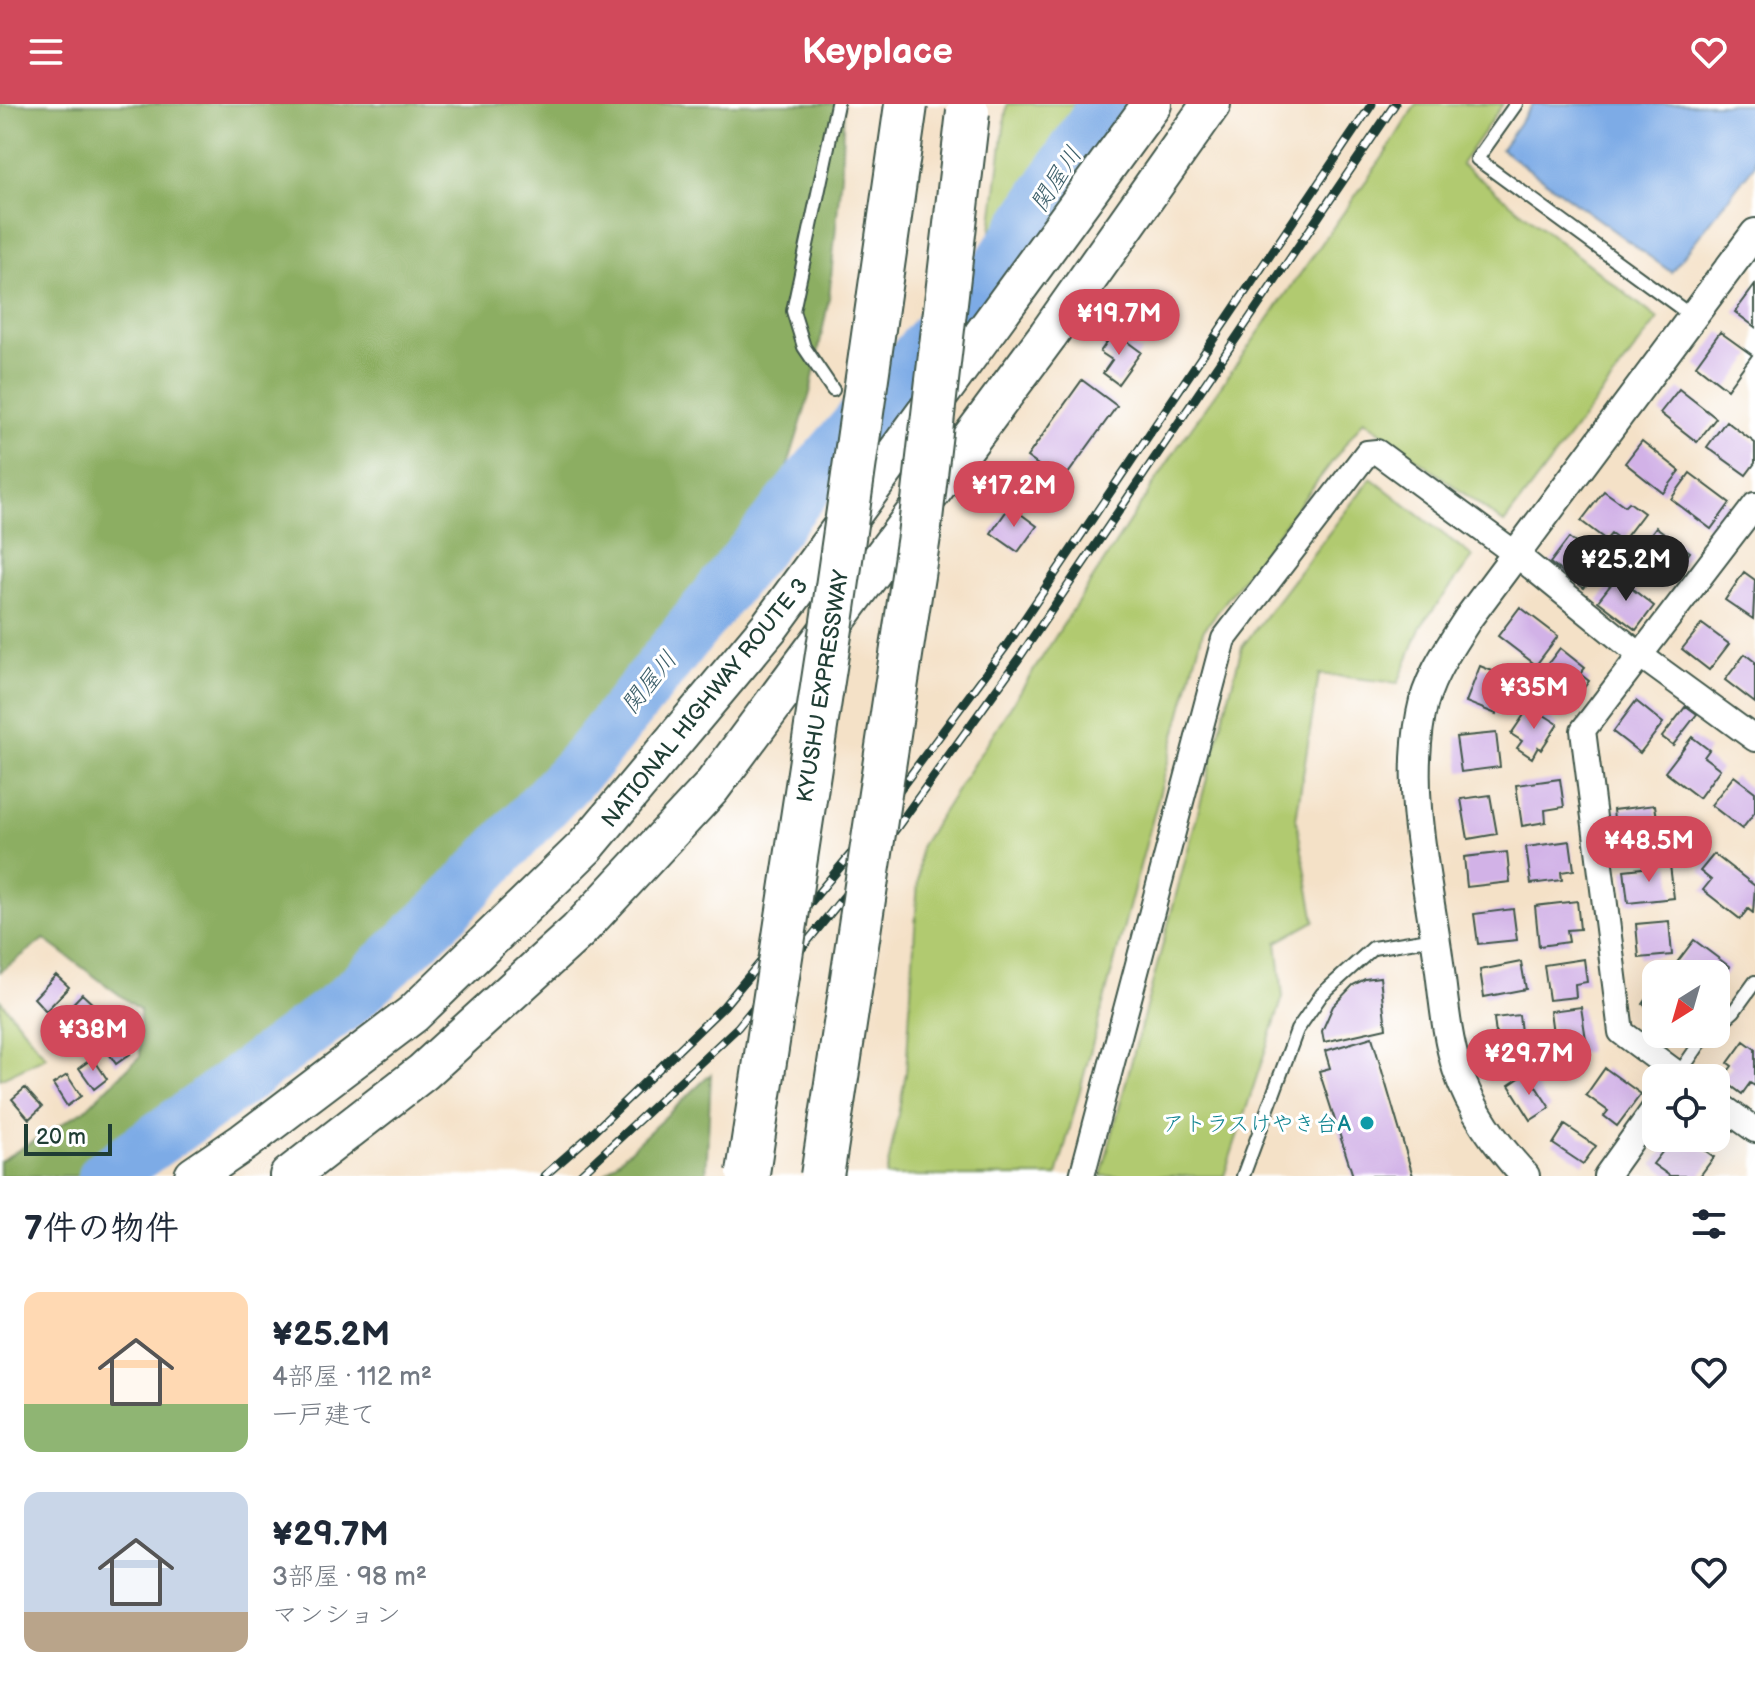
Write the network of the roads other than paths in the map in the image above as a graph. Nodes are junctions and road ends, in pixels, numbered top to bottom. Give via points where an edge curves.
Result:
1 (837, 104) edge
2 (1152, 104) edge
3 (1211, 104) edge
4 (1516, 104) edge
5 (906, 105) edge
6 (968, 112) dead end
7 (1755, 233) edge
8 (1693, 317) junction
9 (833, 390) dead end
10 (1755, 505) edge
11 (1748, 531) edge
12 (1517, 555) junction
13 (1641, 656) junction
14 (1755, 739) edge
15 (1435, 938) junction
16 (1755, 982) edge
17 (1730, 1015) edge
18 (1662, 1064) edge
19 (1730, 1112) edge
20 (1642, 1126) edge
21 (1755, 1130) edge
22 (748, 1173) dead end
23 (194, 1176) edge
24 (289, 1176) edge
25 (822, 1176) edge
26 (1082, 1176) edge
27 (1243, 1176) edge
28 (1525, 1176) edge
29 (1606, 1176) edge

1 - 9 lane via 793,311 804,347
2 - 23 highway, NATIONAL HIGHWAY ROUTE 3 via 770,626 586,846 413,1014
3 - 24 highway via 1048,335 711,788 578,931 423,1072
4 - 8 lane via 1477,159
5 - 22 highway, KYUSHU EXPRESSWAY, bridge
6 - 25 highway, bridge via 919,536
7 - 8 street
8 - 12 street
10 - 11 street
11 - 13 street
12 - 13 street
12 - 15 street via 1441,661 1421,711 1418,818
12 - 26 street via 1377,452 1367,453 1224,639
13 - 14 street
13 - 18 street via 1583,730 1621,1032
15 - 27 lane via 1373,948 1322,994 1297,1030
15 - 28 street via 1456,1067 1472,1107
16 - 17 lane
19 - 21 street
20 - 29 street

